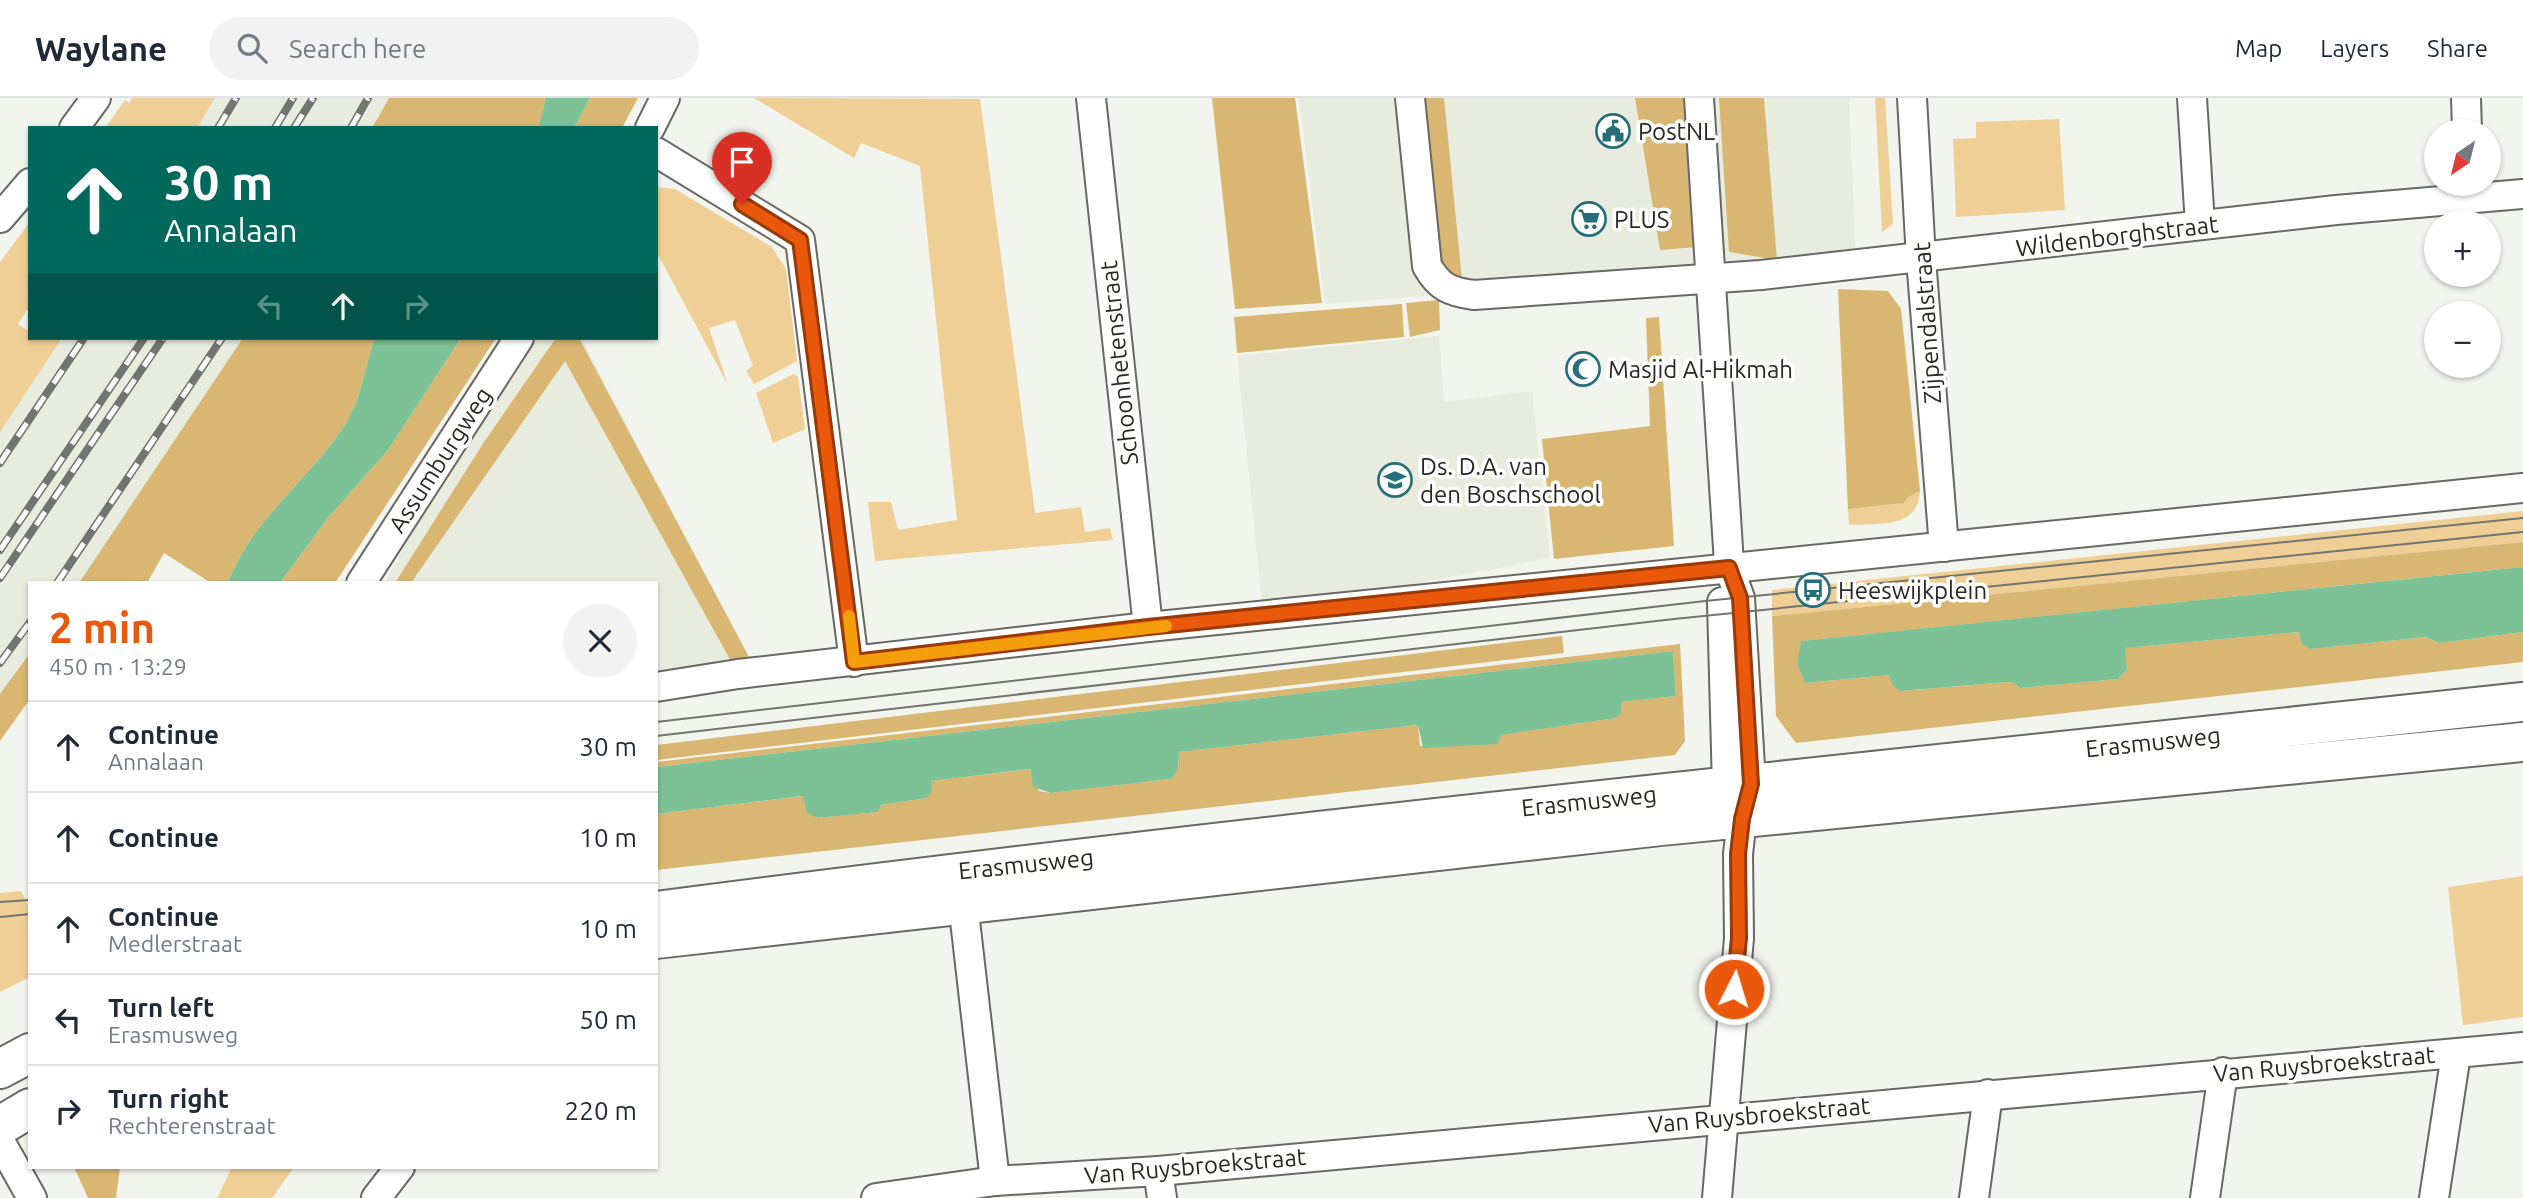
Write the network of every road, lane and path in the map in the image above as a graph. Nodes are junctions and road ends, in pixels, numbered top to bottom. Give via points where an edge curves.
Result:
1 (96, 98) edge
2 (665, 98) edge
3 (1091, 98) edge
4 (1410, 98) edge
5 (1699, 98) edge
6 (1912, 98) edge
7 (2192, 98) edge
8 (2466, 98) edge
9 (2467, 119) edge
10 (75, 126) edge
11 (651, 126) edge
12 (658, 153) edge
13 (28, 185) edge
14 (2501, 192) edge
15 (2523, 194) edge
16 (2425, 196) edge
17 (0, 218) edge
18 (2200, 225) junction
19 (1921, 259) junction
20 (1711, 280) junction
21 (518, 340) edge
22 (2523, 488) edge
23 (1944, 547) junction
24 (1729, 568) junction
25 (362, 581) edge
26 (1148, 627) junction
27 (854, 662) junction
28 (658, 687) edge
29 (2523, 702) edge
30 (2523, 742) edge
31 (1739, 811) junction
32 (963, 903) junction
33 (658, 911) edge
34 (658, 939) edge
35 (2523, 1047) edge
36 (28, 1054) edge
37 (2456, 1054) junction
38 (0, 1069) edge
39 (2223, 1072) junction
40 (1988, 1094) junction
41 (28, 1109) edge
42 (1723, 1119) junction
43 (0, 1126) edge
44 (0, 1141) edge
45 (398, 1169) edge
46 (995, 1181) junction
47 (1160, 1185) edge
48 (32, 1198) edge
49 (376, 1198) edge
50 (876, 1198) edge
51 (1717, 1198) edge
52 (1974, 1198) edge
53 (2205, 1198) edge
54 (2434, 1198) edge

1 - 10 street
2 - 11 street
3 - 26 street, Schoonhetenstraat
4 - 20 street via 1427,266 1442,287 1474,295
5 - 20 street
6 - 19 street, Zijpendalstraat
7 - 18 street
8 - 9 street
12 - 27 street via 800,240
13 - 17 street
14 - 15 street, Wildenborghstraat
16 - 18 street, Wildenborghstraat
18 - 19 street, Wildenborghstraat
19 - 20 street, Wildenborghstraat
19 - 23 street, Zijpendalstraat
20 - 24 street
21 - 25 street, Assumburgweg
22 - 23 street
23 - 24 street
24 - 26 street
24 - 31 street via 1740,598
26 - 27 street
27 - 28 street
29 - 31 main road, Erasmusweg
30 - 31 main road, Erasmusweg
31 - 32 main road, Erasmusweg
31 - 33 main road, Erasmusweg via 959,871
31 - 42 street via 1739,938
32 - 34 main road, Erasmusweg
32 - 46 street
35 - 37 street, Van Ruysbroekstraat
36 - 38 main road
37 - 39 street, Van Ruysbroekstraat
37 - 54 street
39 - 40 street, Van Ruysbroekstraat
39 - 53 street
40 - 42 street, Van Ruysbroekstraat
40 - 52 street
41 - 43 main road
42 - 47 street, Van Ruysbroekstraat
42 - 51 street
44 - 48 street
45 - 49 street
46 - 47 street, Van Ruysbroekstraat
46 - 50 street, Van Ruysbroekstraat

